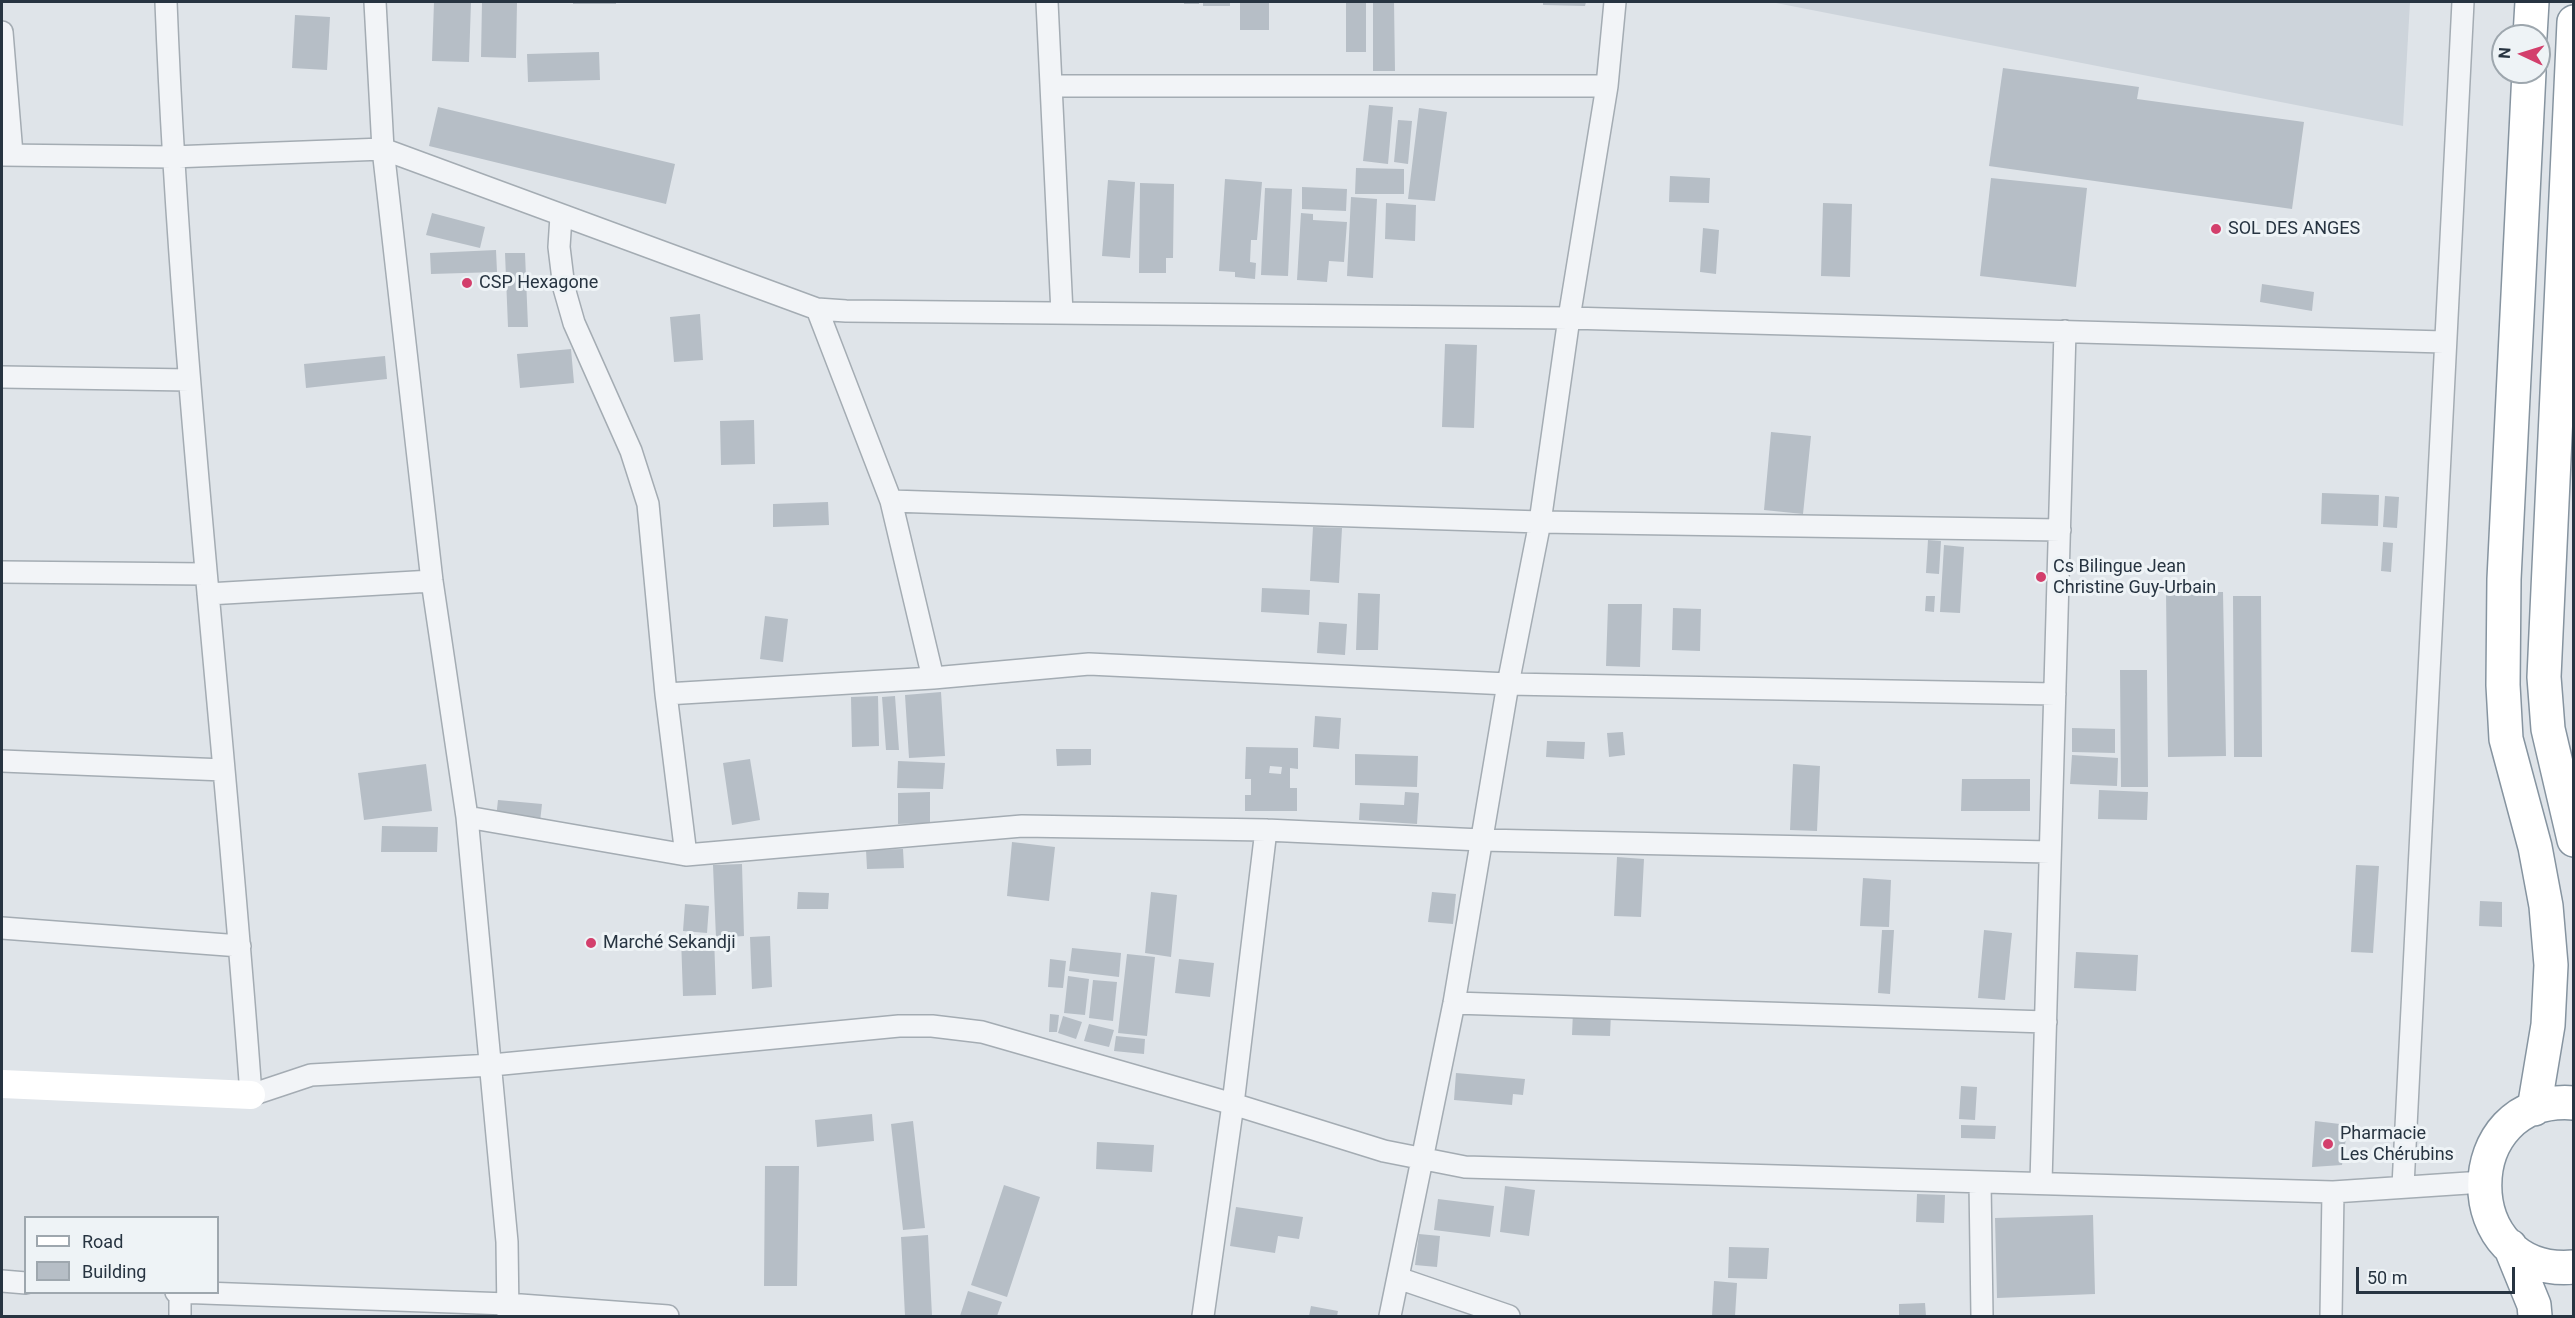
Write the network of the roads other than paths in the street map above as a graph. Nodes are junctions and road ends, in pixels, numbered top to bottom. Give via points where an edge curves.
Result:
1 (165, 2) edge
2 (375, 2) edge
3 (1047, 2) edge
4 (1615, 2) edge
5 (2463, 2) edge
6 (2532, 2) edge
7 (2574, 22) edge
8 (2531, 24) edge
9 (2, 32) edge
10 (2528, 84) edge
11 (1051, 86) junction
12 (1607, 86) junction
13 (383, 149) junction
14 (7, 154) edge
15 (172, 157) junction
16 (561, 216) junction
17 (817, 309) junction
18 (1062, 313) junction
19 (1569, 318) junction
20 (2065, 331) junction
21 (2444, 342) junction
22 (2, 377) edge
23 (189, 380) junction
24 (891, 501) junction
25 (1540, 522) junction
26 (2060, 530) junction
27 (2, 572) edge
28 (432, 581) junction
29 (207, 584) junction
30 (933, 678) junction
31 (1508, 684) junction
32 (666, 694) junction
33 (2055, 694) junction
34 (2, 760) edge
35 (224, 770) junction
36 (467, 817) junction
37 (1266, 830) junction
38 (1480, 840) junction
39 (2574, 840) edge
40 (2050, 852) junction
41 (686, 855) junction
42 (2, 928) edge
43 (240, 946) junction
44 (1454, 1003) junction
45 (2046, 1022) junction
46 (492, 1065) junction
47 (2, 1084) edge
48 (251, 1095) junction
49 (2574, 1103) edge
50 (1233, 1104) junction
51 (2534, 1109) junction
52 (1423, 1159) junction
53 (1980, 1182) junction
54 (2041, 1182) junction
55 (2483, 1182) junction
56 (2403, 1186) junction
57 (2333, 1192) junction
58 (2510, 1246) junction
59 (2574, 1267) edge
60 (2523, 1277) junction
61 (1398, 1278) junction
62 (2, 1281) edge
63 (24, 1283) edge
64 (180, 1294) edge
65 (199, 1294) edge
66 (508, 1310) edge
67 (180, 1317) edge
68 (668, 1317) edge
69 (1203, 1317) edge
70 (1390, 1317) edge
71 (1509, 1317) edge
72 (1982, 1317) edge
73 (2331, 1317) edge
74 (2518, 1317) edge
75 (2535, 1317) edge

1 - 15 street
2 - 13 street
3 - 11 street
4 - 12 street
5 - 21 street
6 - 8 highway
7 - 39 highway via 2544,676 2548,729
9 - 14 street
10 - 51 highway via 2504,579 2503,685 2506,739 2535,847 2551,965 2548,1025
11 - 12 street
11 - 18 street
12 - 19 street
13 - 15 street
13 - 16 street
13 - 28 street
14 - 15 street
15 - 23 street
16 - 17 street
16 - 32 street via 559,247 564,288 574,323 631,451 648,504
17 - 18 street
17 - 24 street
18 - 19 street
19 - 20 street
19 - 25 street
20 - 21 street
20 - 26 street
21 - 56 street
22 - 23 street
23 - 29 street
24 - 25 street
24 - 30 street
25 - 26 street
25 - 31 street
26 - 33 street
27 - 29 street
28 - 29 street
28 - 36 street
29 - 35 street
30 - 31 street via 1089,664
30 - 32 street
31 - 33 street
31 - 38 street
32 - 41 street
33 - 40 street
34 - 35 street
35 - 43 street
36 - 41 street
36 - 46 street
37 - 38 street
37 - 41 street via 1022,826
37 - 50 street
38 - 40 street
38 - 44 street
40 - 45 street
42 - 43 street
43 - 48 street
44 - 45 street
44 - 52 street
45 - 54 street
46 - 48 street via 311,1075
46 - 50 street via 932,1026 981,1032
46 - 66 street via 507,1242
47 - 48 street
49 - 51 highway
50 - 52 street via 1384,1151
50 - 69 street
51 - 55 highway via 2514,1121 2498,1138 2487,1159
52 - 53 street via 1503,1170
52 - 61 street
53 - 54 street
53 - 72 street
54 - 57 street
55 - 56 street
55 - 58 highway via 2490,1217
56 - 57 street
57 - 73 street
58 - 59 highway via 2537,1263
58 - 60 highway
60 - 74 street
60 - 75 highway
61 - 70 street
61 - 71 street
62 - 63 street
64 - 67 street
65 - 66 street
66 - 68 street

